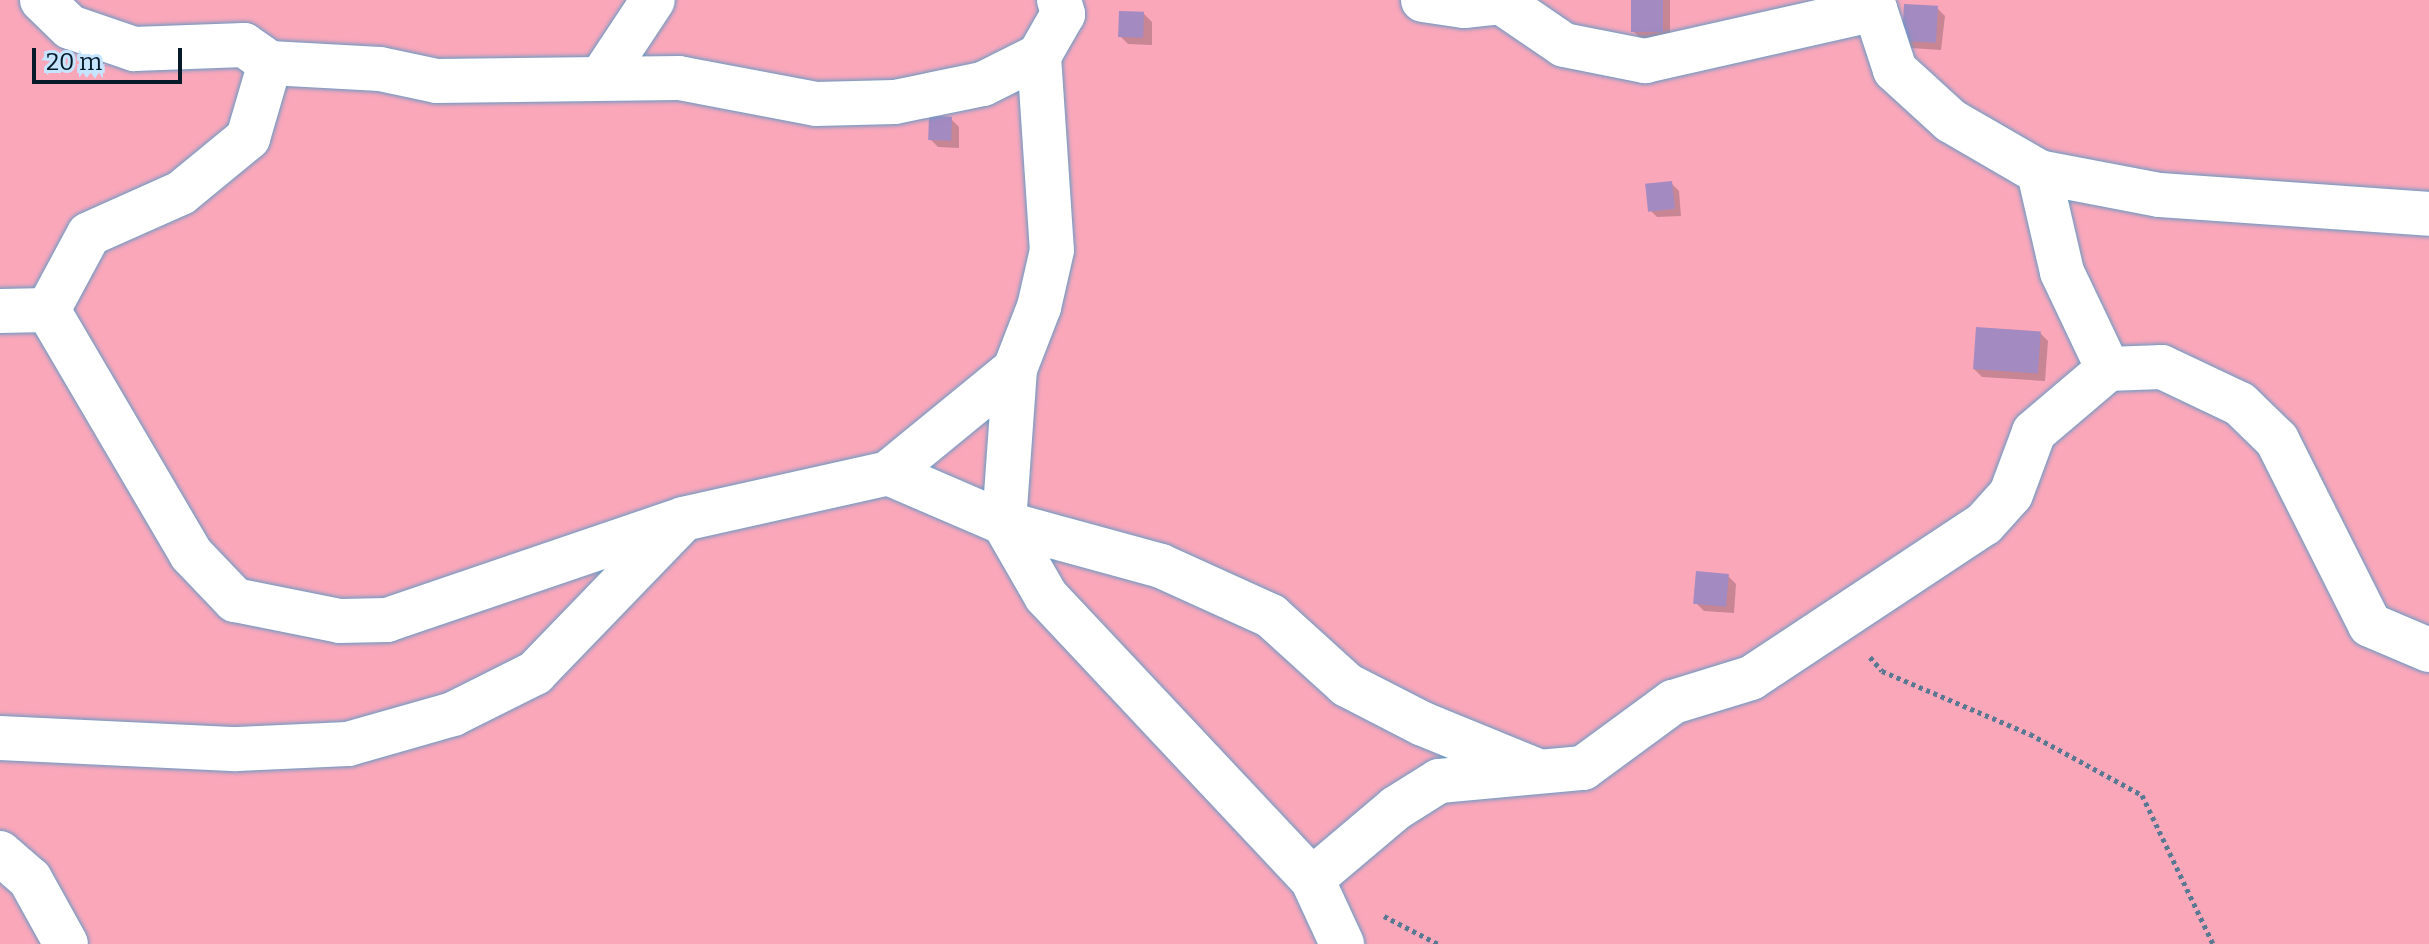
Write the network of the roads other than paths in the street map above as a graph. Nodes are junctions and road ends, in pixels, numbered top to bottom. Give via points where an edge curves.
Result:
1 (42, 0) edge
2 (653, 0) edge
3 (1423, 0) edge
4 (1502, 1) edge
5 (1070, 5) edge
6 (1039, 56) junction
7 (270, 63) junction
8 (602, 77) junction
9 (2039, 172) junction
10 (2429, 214) edge
11 (48, 310) junction
12 (0, 311) edge
13 (1015, 369) junction
14 (2108, 369) junction
15 (888, 473) junction
16 (683, 519) junction
17 (1004, 523) junction
18 (2429, 650) edge
19 (0, 738) edge
20 (1533, 769) junction
21 (0, 853) edge
22 (1312, 879) junction
23 (66, 944) edge
24 (1342, 944) edge

1 - 7 street via 70,27 134,49 244,45
2 - 8 street
3 - 4 street via 1464,6
4 - 9 street via 1564,45 1645,61 1875,9 1895,70 1951,121
5 - 6 street
6 - 8 street via 983,84 895,102 816,104 679,78
6 - 13 street via 1052,250 1039,307
7 - 8 street via 380,69 437,81
7 - 11 street via 248,138 181,193 89,234
9 - 10 street via 2160,195
9 - 14 street via 2062,272
11 - 12 street
11 - 16 street via 191,554 235,600 340,621 387,620
13 - 15 street
13 - 17 street
14 - 18 street via 2162,367 2240,404 2277,440 2370,625
14 - 20 street via 2034,432 2011,494 1984,524 1751,678 1673,702 1583,768
15 - 16 street
15 - 17 street
16 - 19 street via 535,673 453,714 348,744 237,749
17 - 20 street via 1161,566 1271,616 1347,685 1423,724
17 - 22 street via 1046,596
20 - 22 street via 1439,781 1396,808
21 - 23 street via 30,879
22 - 24 street

